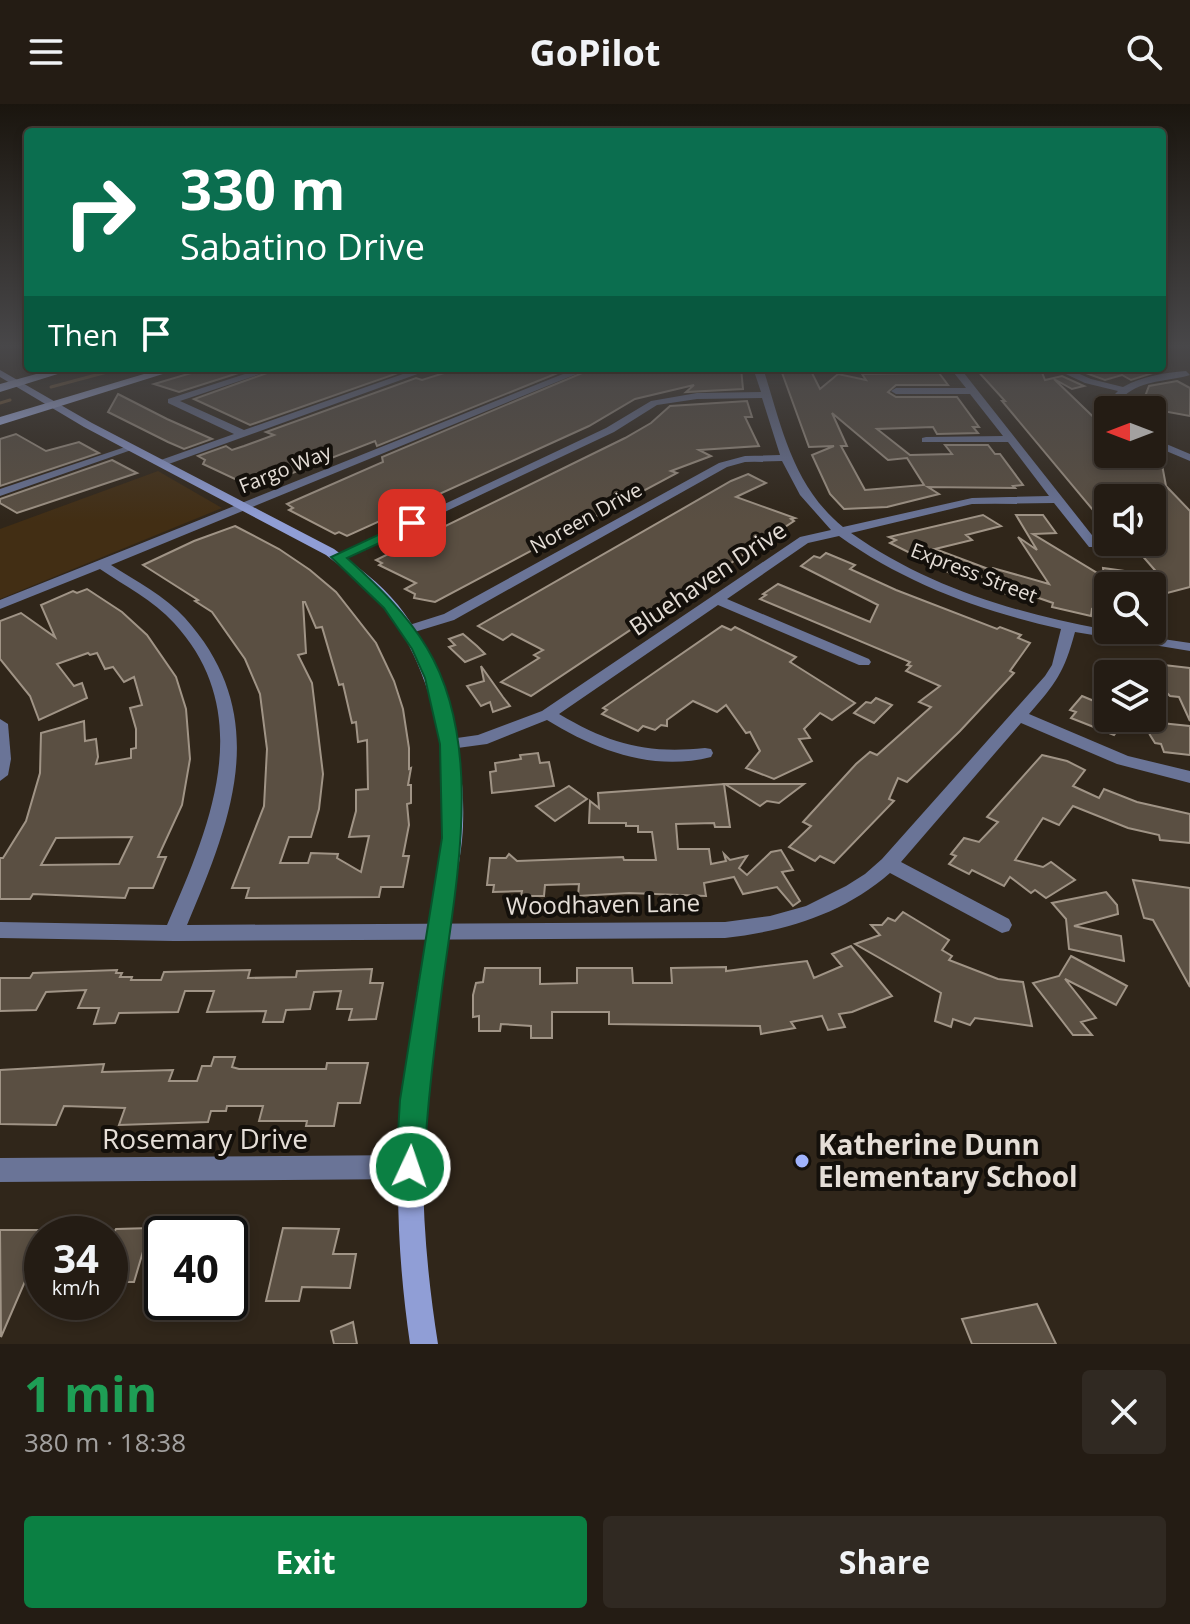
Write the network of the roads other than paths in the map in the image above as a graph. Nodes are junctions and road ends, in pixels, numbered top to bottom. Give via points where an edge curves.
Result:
1 (52, 405) joint
2 (179, 405) edge
3 (325, 405) edge
4 (495, 405) edge
5 (651, 405) edge
6 (770, 405) edge
7 (983, 405) edge
8 (0, 421) edge
9 (243, 434) junction
10 (1011, 439) junction
11 (926, 440) dead end
12 (1166, 447) edge
13 (132, 448) junction
14 (788, 458) junction
15 (1190, 458) edge
16 (162, 463) junction
17 (0, 493) edge
18 (1058, 499) junction
19 (244, 507) junction
20 (839, 530) junction
21 (1093, 544) dead end
22 (338, 557) junction
23 (101, 564) junction
24 (716, 599) junction
25 (0, 605) edge
26 (1069, 627) junction
27 (408, 630) junction
28 (1190, 647) edge
29 (864, 662) dead end
30 (548, 714) junction
31 (1019, 716) junction
32 (0, 724) edge
33 (450, 744) junction
34 (705, 753) dead end
35 (0, 775) edge
36 (1190, 777) edge
37 (889, 864) junction
38 (1002, 925) dead end
39 (0, 930) edge
40 (174, 933) junction
41 (438, 933) junction
42 (410, 1167) junction
43 (0, 1170) edge
44 (424, 1344) edge

1 - 8 main road
1 - 13 street
2 - 9 street
3 - 9 street
4 - 19 street, Fargo Way
5 - 22 street via 610,430
6 - 14 street, Express Street
7 - 10 street
9 - 16 street
10 - 11 street
10 - 18 street
12 - 15 street
13 - 16 street
13 - 17 street
14 - 20 street, Express Street via 804,494
14 - 27 street, Noreen Drive via 723,465 449,617
16 - 19 street
18 - 20 street, Bluehaven Drive via 972,501
18 - 21 street
19 - 22 street
19 - 23 street, Fargo Way
20 - 24 street, Bluehaven Drive via 795,545
20 - 26 street, Express Street via 886,561 951,591
22 - 27 street via 370,584
23 - 25 street, Fargo Way
23 - 40 street via 160,603 195,639 215,672 226,708 230,738 221,812
24 - 29 street
24 - 30 street, Bluehaven Drive
26 - 28 street, Express Street
26 - 31 street, Woodhaven Lane via 1059,665
27 - 33 street via 433,678
30 - 33 street, Bluehaven Drive via 481,740
30 - 34 street via 589,739 631,754
31 - 36 street via 1123,760
31 - 37 street, Woodhaven Lane
32 - 35 street
33 - 41 street via 453,838
37 - 38 street
37 - 41 street, Woodhaven Lane via 843,899 746,928
39 - 40 street, Woodhaven Lane
40 - 41 street, Woodhaven Lane
41 - 42 street via 413,1100
42 - 43 street, Rosemary Drive
42 - 44 street

